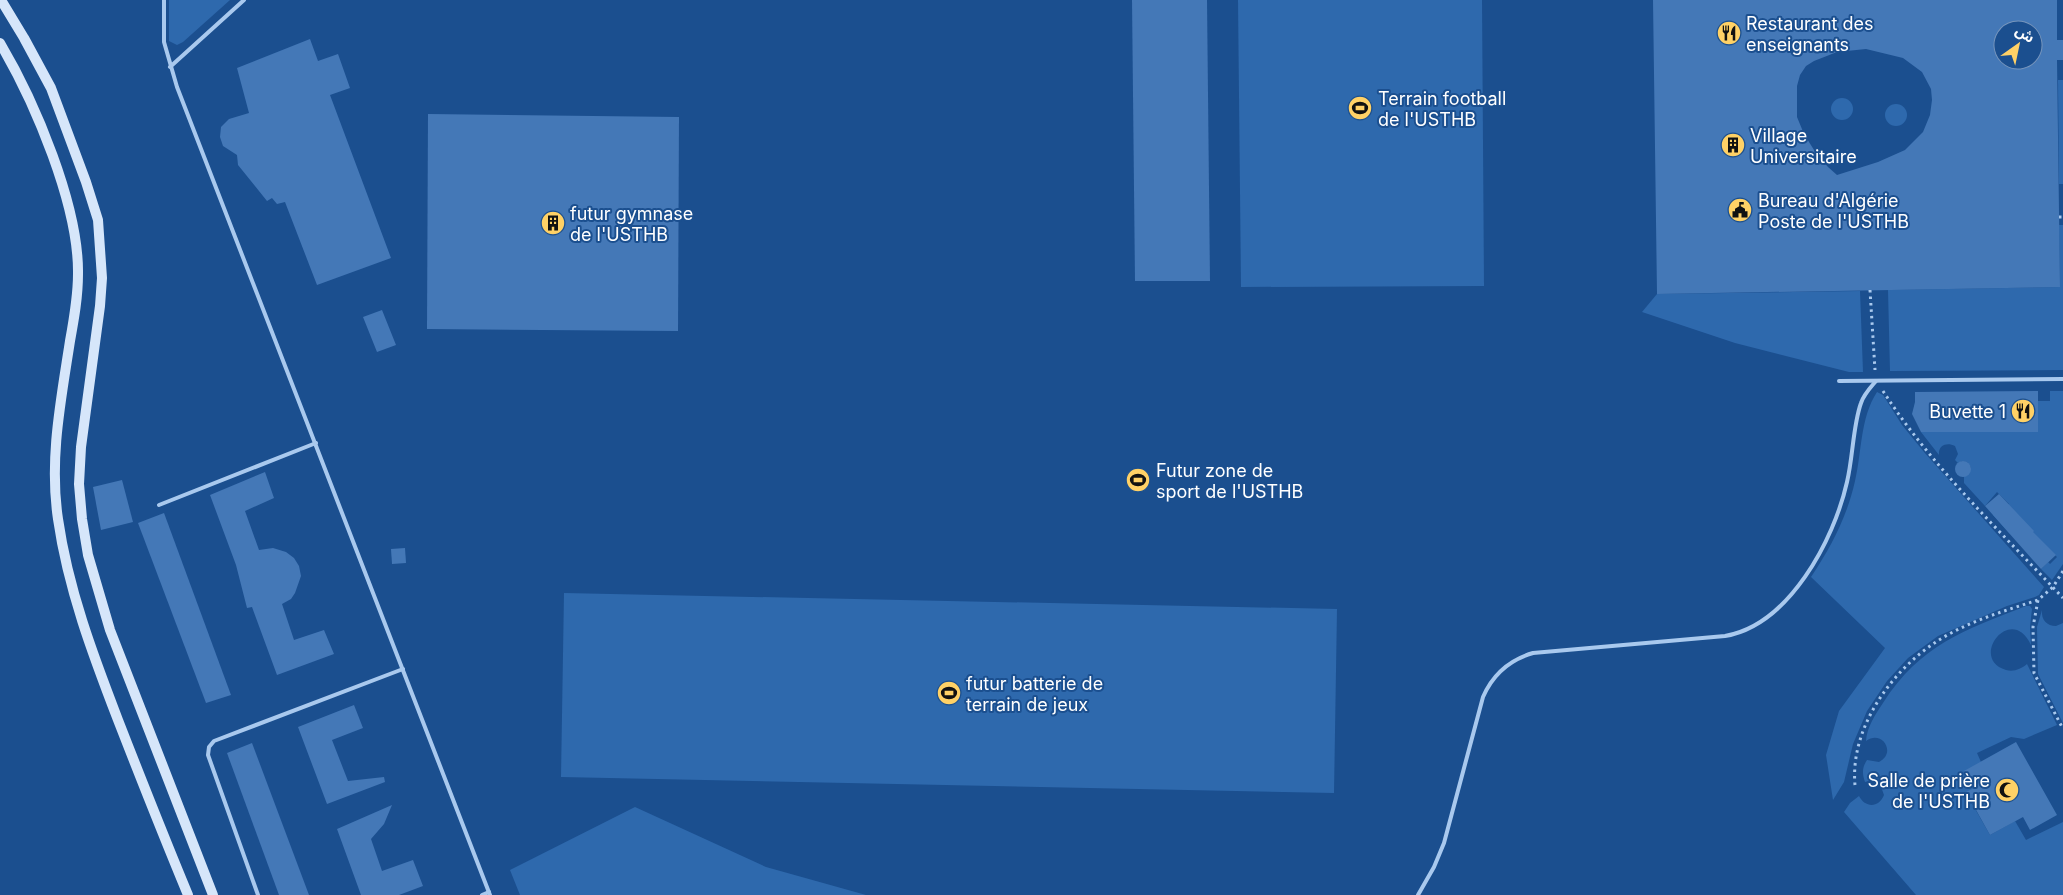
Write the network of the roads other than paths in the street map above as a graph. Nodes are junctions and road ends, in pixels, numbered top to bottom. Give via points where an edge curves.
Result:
1 (0, 0) edge
2 (164, 0) edge
3 (244, 0) edge
4 (0, 43) edge
5 (170, 67) junction
6 (2063, 379) edge
7 (1838, 381) dead end
8 (1876, 381) junction
9 (316, 444) junction
10 (159, 506) dead end
11 (403, 669) junction
12 (490, 894) edge
13 (188, 895) edge
14 (213, 895) edge
15 (258, 895) edge
16 (482, 895) edge
17 (1418, 895) edge

1 - 14 main road via 51,88 98,220 102,249 101,297 79,484 86,546 110,630
2 - 5 lane via 164,42
3 - 5 lane
4 - 13 main road via 30,99 50,150 62,183 78,250 76,301 56,436 57,517 65,558 87,641
5 - 9 lane
6 - 8 lane
7 - 8 lane
8 - 17 lane via 1860,404 1847,481 1827,538 1806,574 1760,623 1725,636 1533,653 1512,661 1495,676 1483,697 1444,843
9 - 10 lane
9 - 11 lane
11 - 12 lane
11 - 15 lane via 214,741 209,747 208,755
12 - 16 lane

